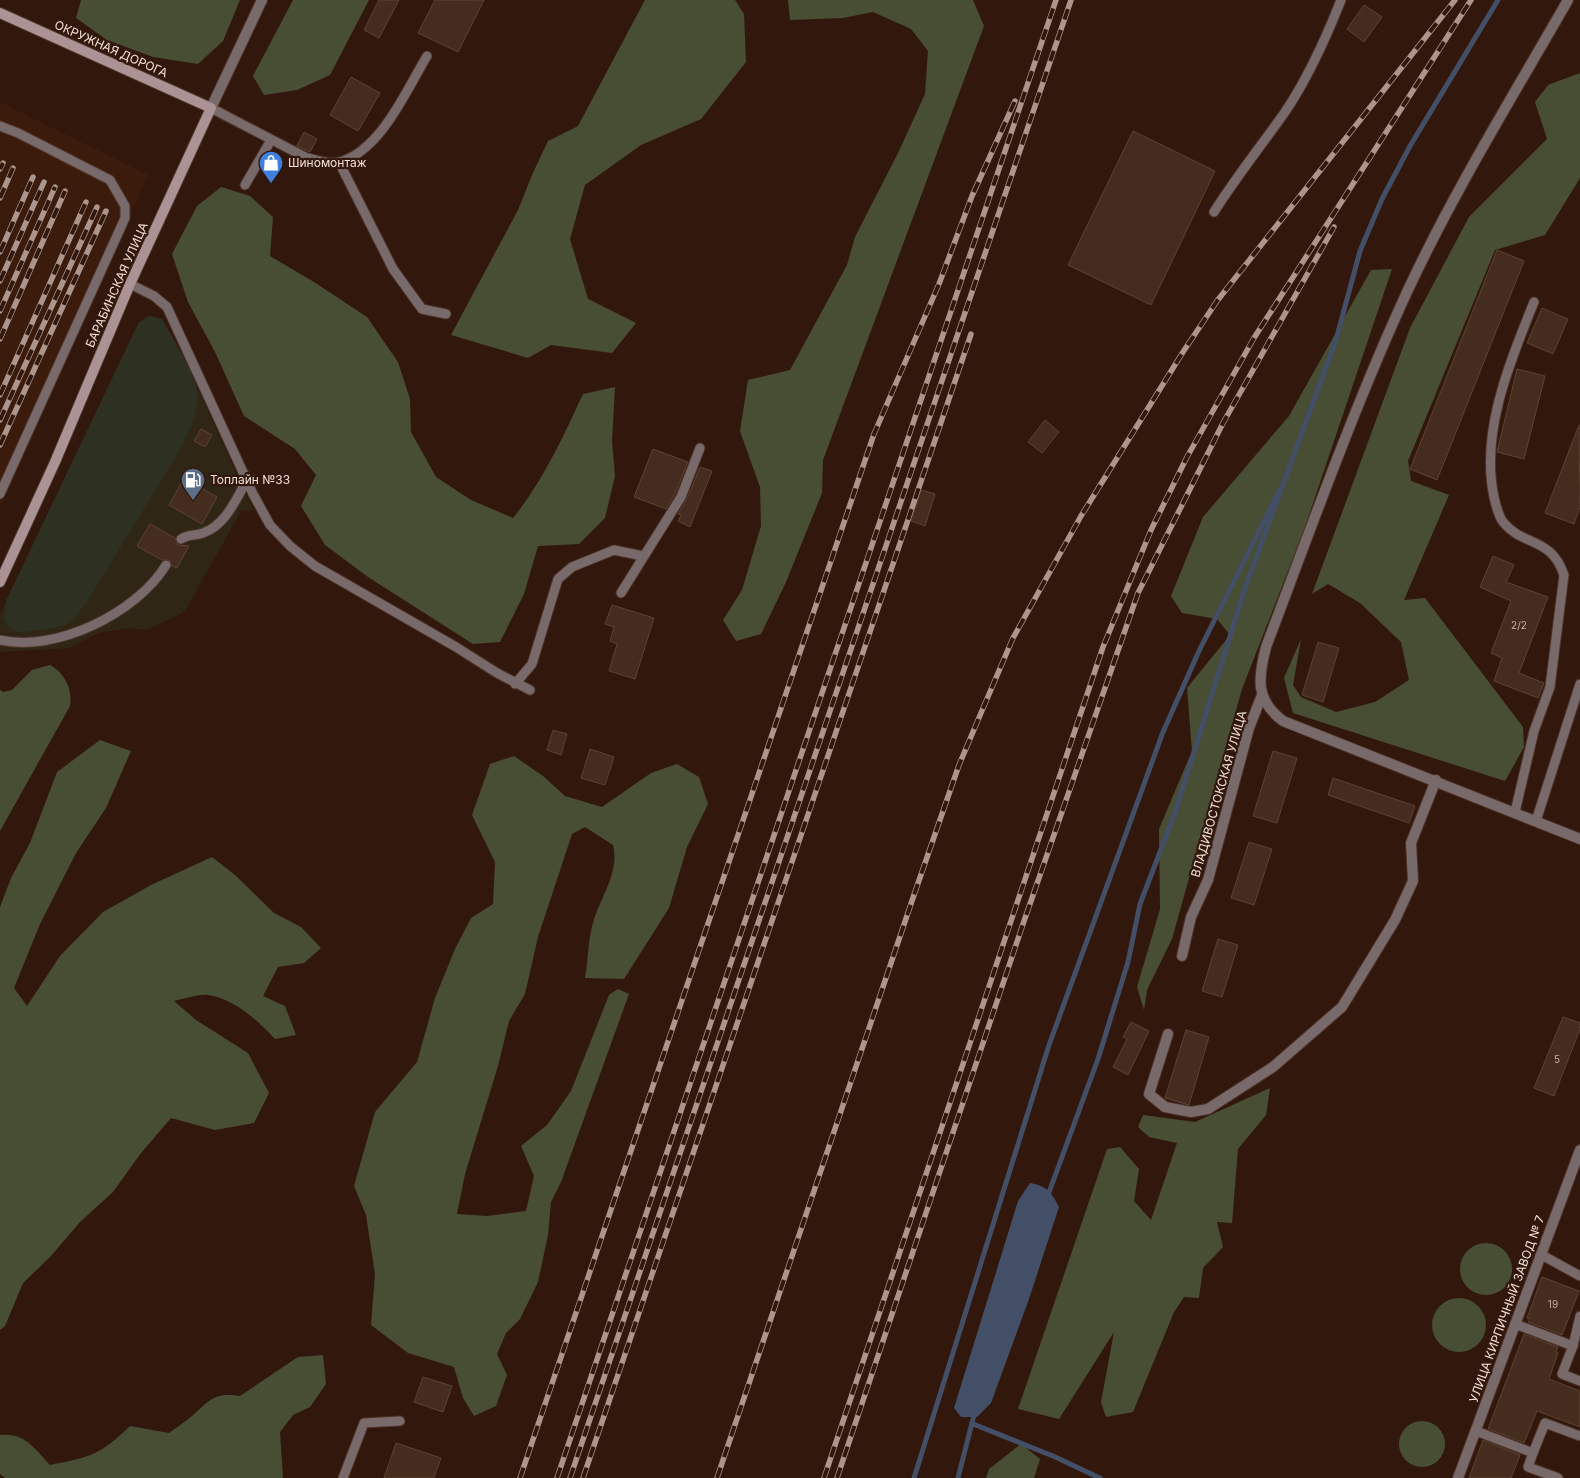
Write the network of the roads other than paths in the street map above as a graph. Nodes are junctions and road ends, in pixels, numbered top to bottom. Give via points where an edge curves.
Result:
1 (262, 0) edge
2 (1341, 0) edge
3 (1568, 0) edge
4 (0, 13) edge
5 (427, 56) dead end
6 (211, 108) junction
7 (0, 126) edge
8 (271, 140) junction
9 (339, 162) junction
10 (245, 185) dead end
11 (1214, 212) dead end
12 (130, 284) junction
13 (1534, 302) dead end
14 (446, 314) dead end
15 (700, 448) dead end
16 (247, 480) junction
17 (0, 494) edge
18 (181, 539) dead end
19 (643, 556) junction
20 (166, 565) dead end
21 (0, 582) edge
22 (621, 593) dead end
23 (0, 640) edge
24 (516, 684) junction
25 (1580, 684) edge
26 (530, 690) dead end
27 (1262, 695) junction
28 (1436, 780) junction
29 (1515, 812) junction
30 (1536, 821) junction
31 (1580, 839) edge
32 (1182, 956) dead end
33 (1168, 1034) dead end
34 (1580, 1150) edge
35 (1540, 1254) junction
36 (1580, 1276) edge
37 (1580, 1316) edge
38 (1515, 1324) junction
39 (1573, 1346) junction
40 (1580, 1381) edge
41 (400, 1421) dead end
42 (1476, 1431) junction
43 (1580, 1436) edge
44 (1534, 1453) junction
45 (343, 1478) edge
46 (1458, 1478) edge
47 (1558, 1478) edge

1 - 6 street, БАРАБИНСКАЯ УЛИЦА
2 - 11 lane via 1328,33 1285,111 1238,173
3 - 27 street via 1464,182 1408,291 1362,397 1266,646 1260,674
4 - 6 main road, ОКРУЖНАЯ ДОРОГА
5 - 9 lane via 382,130 362,152
6 - 8 lane
6 - 12 main road, БАРАБИНСКАЯ УЛИЦА
7 - 17 lane via 110,180 125,206 125,218
8 - 9 lane via 305,157
8 - 10 lane
9 - 14 lane via 393,269 422,309
12 - 16 lane via 167,307
12 - 21 main road, БАРАБИНСКАЯ УЛИЦА
13 - 29 lane via 1510,361 1495,421 1490,478 1502,521 1511,530 1550,550 1560,562 1564,575 1550,687 1534,732
15 - 19 lane via 681,497
16 - 18 lane via 218,524 204,533
16 - 24 lane via 270,524 314,566
19 - 22 lane
19 - 24 lane via 614,550 572,567 558,579 532,664
20 - 23 lane via 141,594 121,609 64,638
24 - 26 lane
25 - 30 lane
27 - 28 street via 1269,710 1283,721
27 - 32 street, ВЛАДИВОСТОКСКАЯ УЛИЦА via 1249,728 1208,880 1191,917
28 - 29 street
28 - 33 street via 1411,843 1412,881 1395,920 1342,1007 1272,1067 1208,1109 1191,1112 1165,1107 1149,1094
29 - 30 street
30 - 31 street
34 - 35 street, УЛИЦА КИРПИЧНЫЙ ЗАВОД № 7
35 - 36 lane
35 - 38 street, УЛИЦА КИРПИЧНЫЙ ЗАВОД № 7
37 - 39 lane
38 - 39 lane
38 - 42 street, УЛИЦА КИРПИЧНЫЙ ЗАВОД № 7
39 - 40 lane via 1562,1374
41 - 45 lane via 364,1423
42 - 44 lane
42 - 46 street, УЛИЦА КИРПИЧНЫЙ ЗАВОД № 7
43 - 44 lane via 1545,1423
44 - 47 lane via 1528,1467

